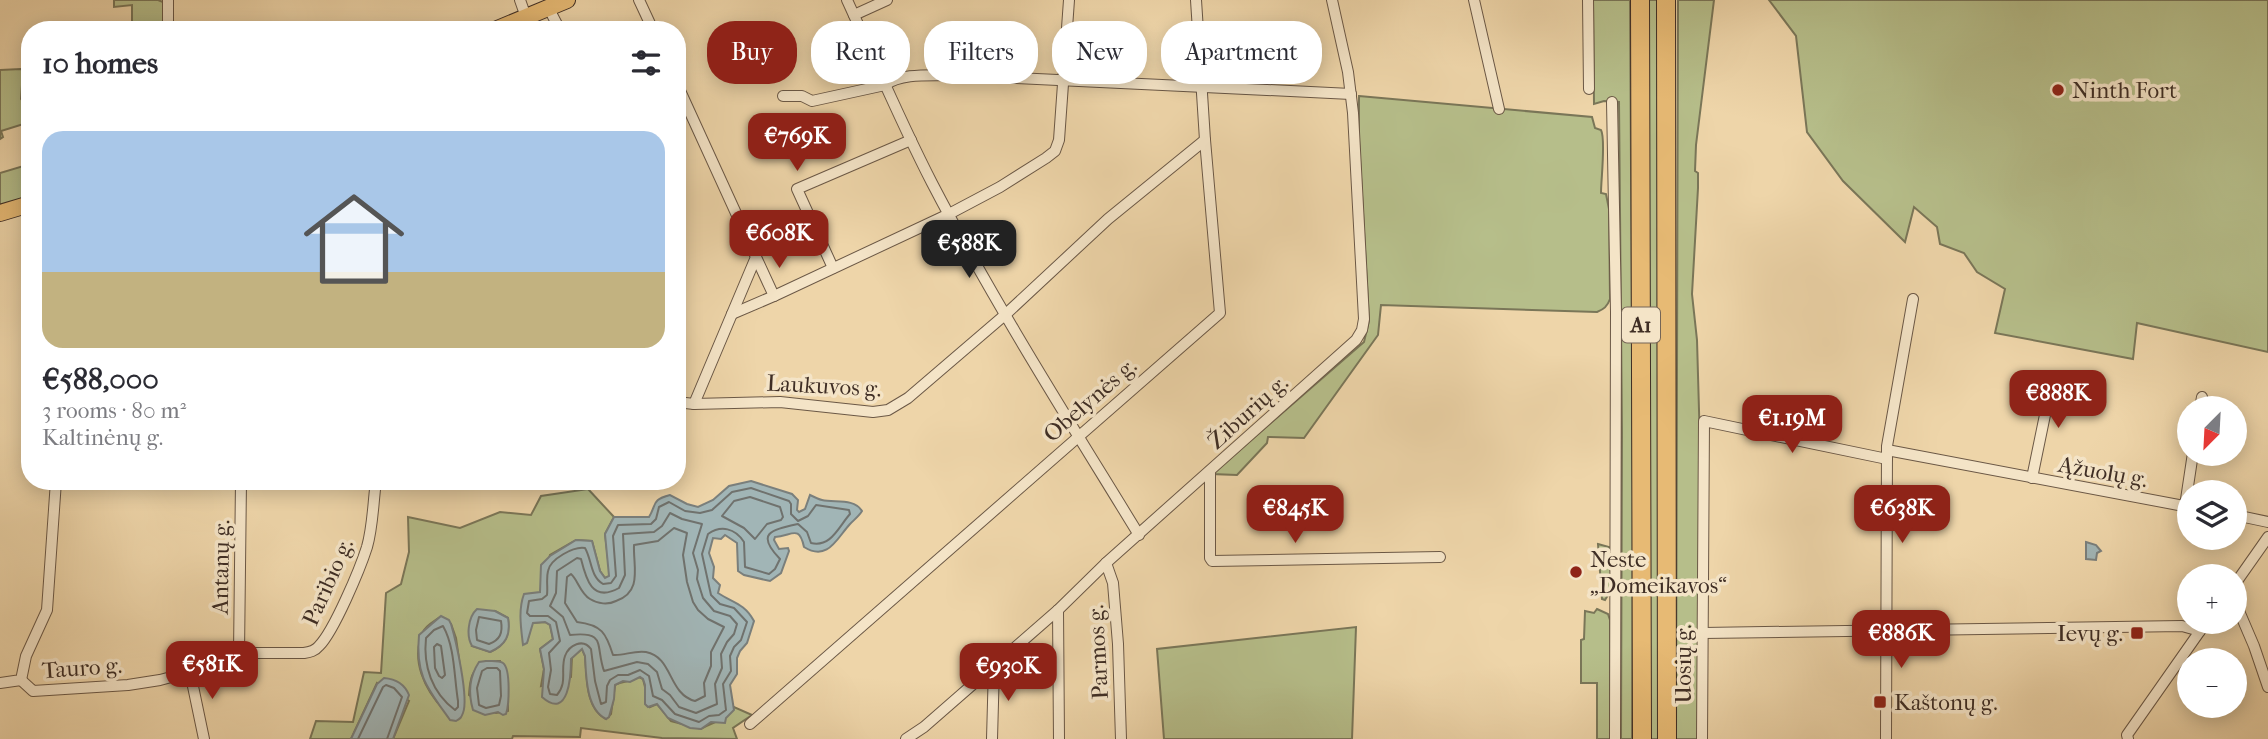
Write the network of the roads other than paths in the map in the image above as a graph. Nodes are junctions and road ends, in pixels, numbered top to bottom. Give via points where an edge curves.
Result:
1 (168, 0) edge
2 (520, 0) edge
3 (567, 0) edge
4 (639, 0) edge
5 (847, 0) edge
6 (887, 0) edge
7 (1069, 0) edge
8 (1196, 0) edge
9 (1332, 0) edge
10 (1474, 0) edge
11 (1588, 0) edge
12 (1640, 0) edge
13 (1666, 0) edge
14 (548, 8) junction
15 (854, 15) junction
16 (526, 17) junction
17 (168, 21) edge
18 (516, 21) edge
19 (555, 21) edge
20 (649, 21) edge
21 (1068, 21) edge
22 (1052, 80) edge
23 (1064, 84) edge
24 (1143, 84) edge
25 (885, 85) junction
26 (1202, 87) junction
27 (1589, 89) dead end
28 (1351, 94) junction
29 (783, 96) dead end
30 (1612, 102) dead end
31 (686, 104) edge
32 (1499, 109) dead end
33 (911, 140) junction
34 (1205, 141) junction
35 (21, 207) edge
36 (0, 214) edge
37 (949, 214) junction
38 (755, 257) junction
39 (833, 268) junction
40 (774, 296) junction
41 (1913, 299) dead end
42 (732, 314) junction
43 (1006, 314) junction
44 (2053, 376) dead end
45 (686, 403) edge
46 (694, 404) junction
47 (1703, 421) joint
48 (1078, 436) junction
49 (1887, 454) junction
50 (1210, 471) junction
51 (2032, 478) junction
52 (55, 490) edge
53 (241, 490) edge
54 (375, 490) edge
55 (2177, 504) edge
56 (2247, 518) edge
57 (2268, 522) edge
58 (1139, 535) junction
59 (2268, 537) edge
60 (1440, 557) dead end
61 (1106, 564) junction
62 (2247, 567) edge
63 (1058, 610) junction
64 (2177, 626) edge
65 (2247, 630) edge
66 (1885, 631) junction
67 (1703, 633) junction
68 (2198, 634) edge
69 (239, 653) junction
70 (994, 666) junction
71 (190, 672) junction
72 (21, 680) junction
73 (0, 683) edge
74 (2268, 687) edge
75 (750, 724) dead end
76 (924, 727) junction
77 (2127, 737) edge
78 (204, 739) edge
79 (906, 739) edge
80 (923, 739) edge
81 (992, 739) edge
82 (1059, 739) edge
83 (1121, 739) edge
84 (1615, 739) edge
85 (1642, 739) edge
86 (1667, 739) edge
87 (1702, 739) edge
88 (1886, 739) edge

1 - 17 street
2 - 16 street
3 - 14 main road
4 - 20 street
5 - 15 street
6 - 15 street
7 - 21 street
8 - 26 street, Obelynės g.
9 - 28 street, Žiburių g.
10 - 32 street
11 - 27 street
12 - 85 highway, A1
13 - 86 highway, A1
14 - 16 main road
14 - 19 street
15 - 25 street
16 - 18 main road
22 - 25 street via 932,76
23 - 37 street via 1055,151
24 - 26 street
25 - 29 street via 812,101
25 - 33 street
26 - 28 street
26 - 34 street, Obelynės g.
28 - 50 street, Žiburių g. via 1362,330 1341,355
30 - 84 street
31 - 38 street
33 - 37 street
33 - 39 street via 797,189
34 - 43 street, Laukuvos g. via 1108,219
34 - 48 street, Obelynės g. via 1220,313
35 - 36 main road
37 - 39 street
37 - 43 street
38 - 40 street
38 - 42 street
39 - 40 street
40 - 42 street
41 - 49 street
42 - 46 street
43 - 46 street, Laukuvos g. via 888,411 780,402
43 - 48 street
44 - 51 street
45 - 46 street, Laukuvos g.
47 - 49 street, Ąžuolų g.
47 - 67 street, Uosių g.
48 - 58 street
48 - 75 street, Obelynės g.
49 - 51 street, Ąžuolų g.
49 - 66 street
50 - 58 street, Žiburių g.
50 - 60 street via 1212,561
51 - 55 street, Ąžuolų g.
52 - 72 street via 47,610 26,656
53 - 69 street, Antanų g.
54 - 69 street, Paribio g. via 362,560 318,648 304,653
56 - 57 street
58 - 61 street, Žiburių g.
59 - 62 street
61 - 63 street, Žiburių g.
61 - 83 street, Parmos g. via 1114,583
63 - 70 street, Žiburių g.
63 - 82 street
64 - 66 street
65 - 74 street
66 - 67 street
66 - 88 street
67 - 87 street, Uosių g.
68 - 77 street
69 - 71 street, Paribio g.
70 - 76 street, Žiburių g.
70 - 81 street
71 - 72 street, Tauro g. via 128,685 33,691
71 - 78 street
72 - 73 street
76 - 79 street, Žiburių g.
76 - 80 street

